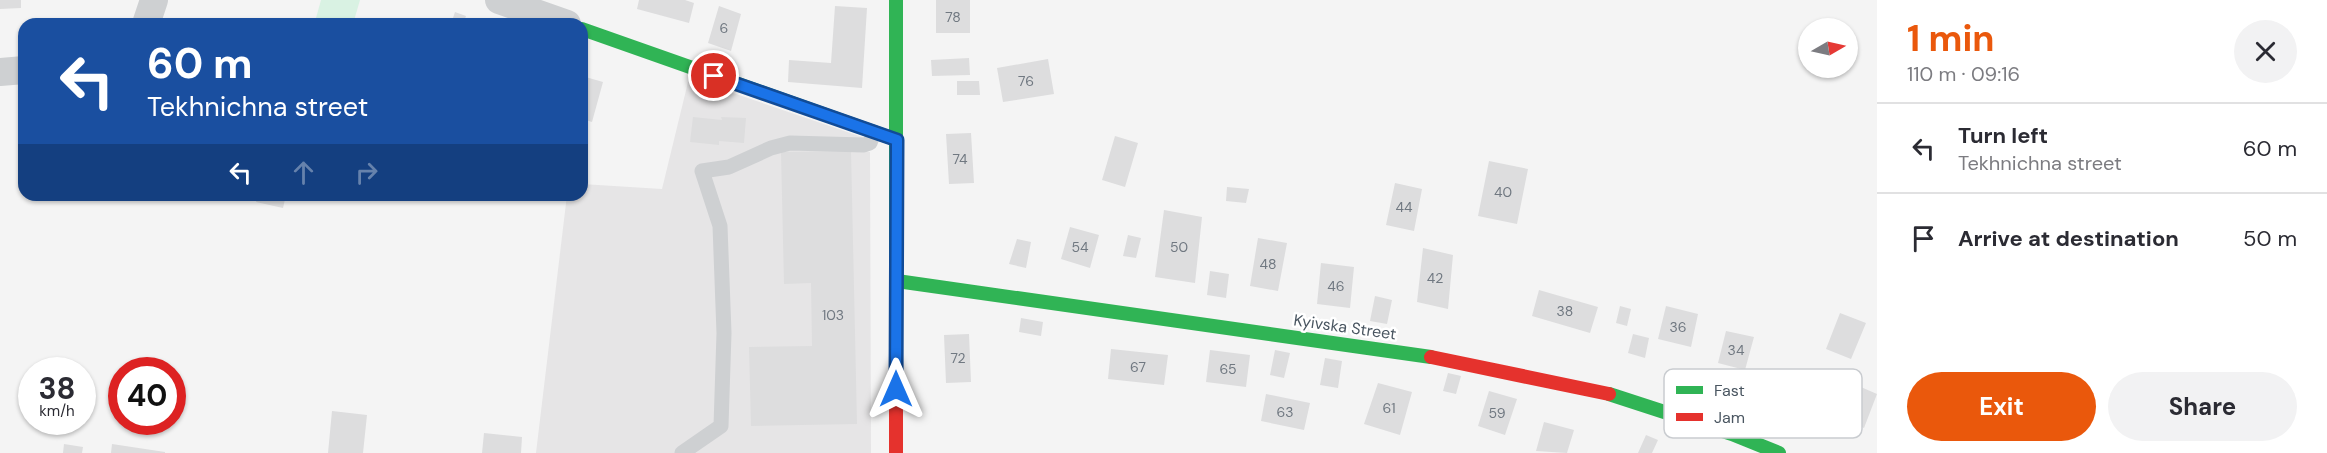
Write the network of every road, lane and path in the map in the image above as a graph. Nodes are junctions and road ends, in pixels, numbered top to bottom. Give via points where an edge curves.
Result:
1 (154, 0) edge
2 (499, 0) edge
3 (896, 0) edge
4 (148, 18) edge
5 (550, 18) edge
6 (588, 31) edge
7 (18, 70) edge
8 (0, 72) edge
9 (874, 132) junction
10 (897, 140) junction
11 (897, 281) junction
12 (1664, 412) edge
13 (1742, 438) edge
14 (682, 453) edge
15 (896, 453) edge
16 (1779, 453) edge

1 - 4 street
2 - 5 street
3 - 10 street
6 - 9 street
7 - 8 street
9 - 10 street
9 - 14 lane via 870,143 864,145 790,142 729,167 702,171 720,226 724,333 721,426
10 - 11 street
11 - 12 street, Kyivska Street via 1413,353 1600,391
11 - 15 street
13 - 16 street, Kyivska Street

